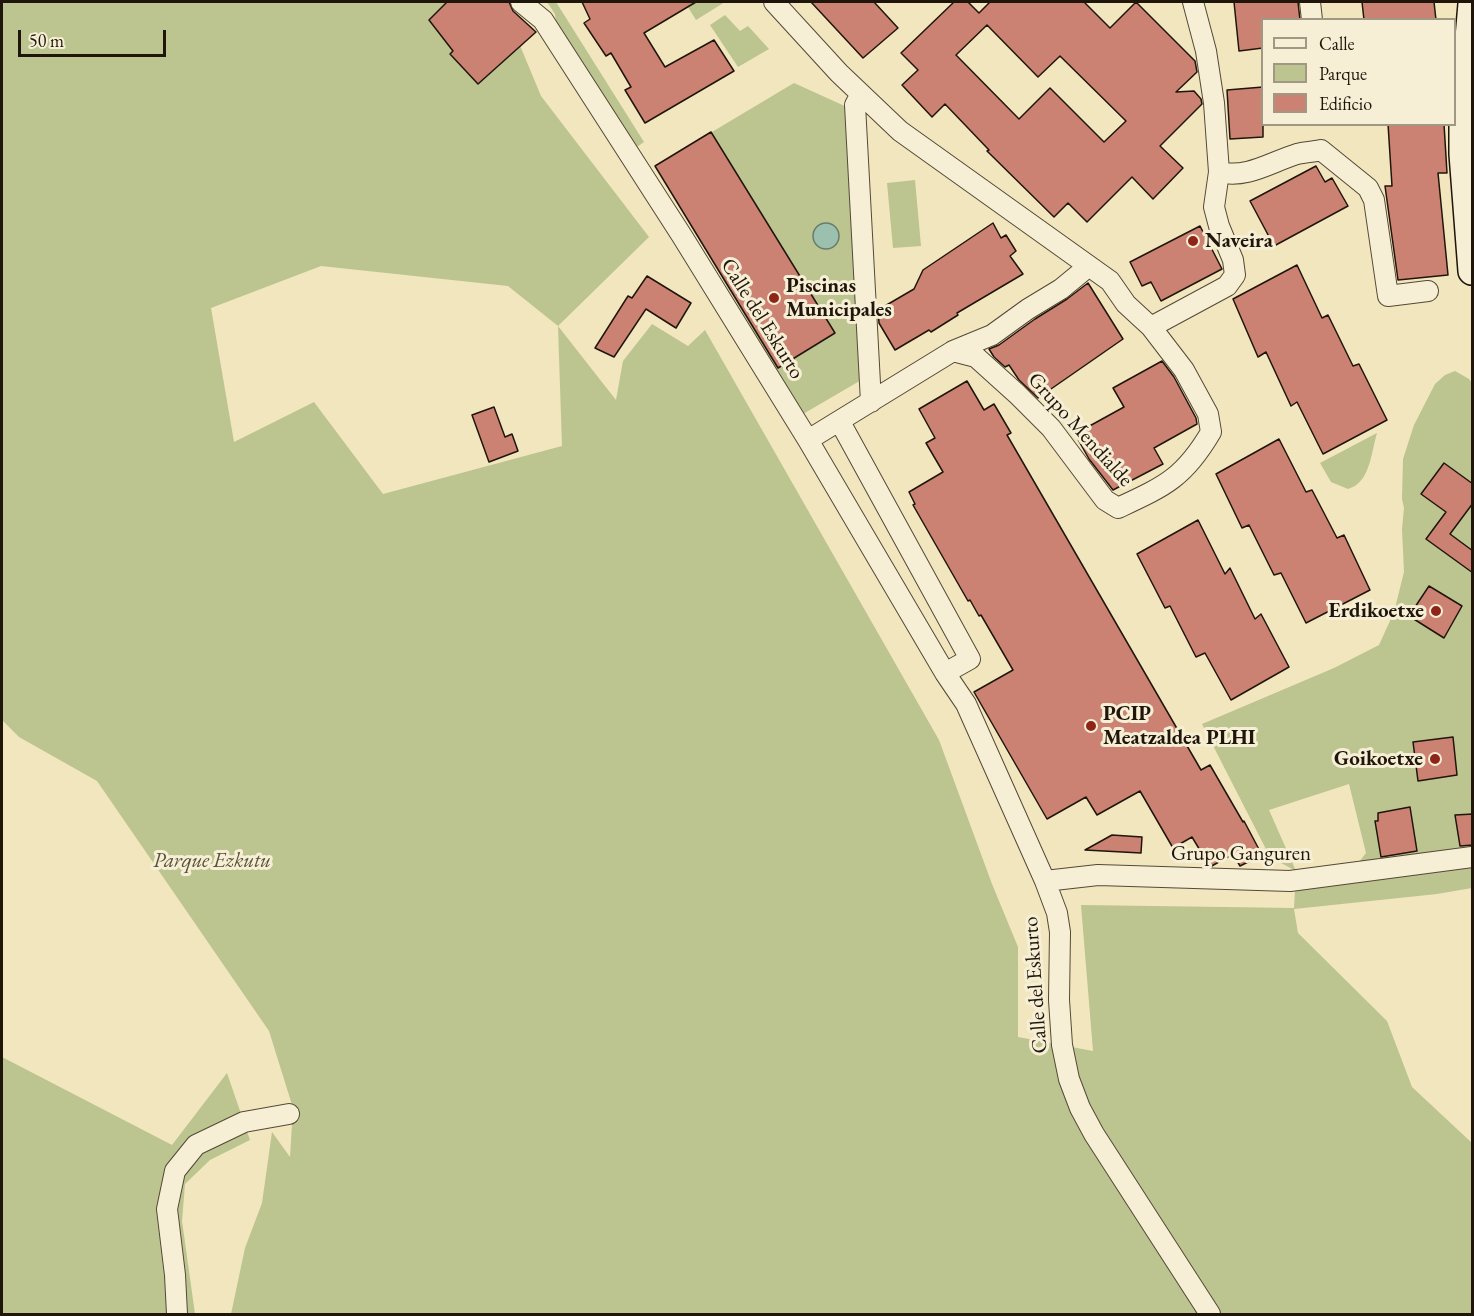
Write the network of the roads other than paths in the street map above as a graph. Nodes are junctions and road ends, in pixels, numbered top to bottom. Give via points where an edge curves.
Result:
1 (521, 2) edge
2 (774, 2) edge
3 (1193, 2) edge
4 (1310, 2) edge
5 (1473, 4) edge
6 (1312, 18) edge
7 (861, 94) junction
8 (1219, 172) junction
9 (1089, 266) junction
10 (1473, 271) edge
11 (1428, 291) dead end
12 (1151, 327) junction
13 (992, 335) junction
14 (953, 351) junction
15 (984, 364) junction
16 (871, 402) junction
17 (840, 422) junction
18 (808, 440) junction
19 (945, 673) junction
20 (1473, 857) edge
21 (1045, 880) junction
22 (289, 1114) dead end
23 (177, 1314) edge
24 (1210, 1314) edge

1 - 18 street, Calle del Eskurto via 543,20
2 - 7 street, Grupo Mendialde
3 - 8 street via 1214,103
4 - 6 street
5 - 10 street via 1463,106 1464,175
7 - 9 street, Grupo Mendialde via 900,131
7 - 16 street via 855,105
8 - 11 street via 1243,173 1321,150 1368,188 1382,211 1388,296
8 - 12 street via 1214,207 1236,269 1233,280
9 - 12 street, Grupo Mendialde via 1110,281 1133,312
9 - 13 street
12 - 15 street, Grupo Mendialde via 1184,370 1208,414 1211,432 1197,456 1175,479 1118,508 1105,500 1051,428
13 - 14 street
13 - 15 street via 985,348
14 - 15 street, Grupo Mendialde via 976,357
14 - 16 street
16 - 17 street
17 - 18 street
17 - 19 street via 970,659
18 - 19 street, Calle del Eskurto
19 - 21 street, Calle del Eskurto via 966,704
20 - 21 street, Grupo Ganguren via 1290,882 1098,875
21 - 24 street, Calle del Eskurto via 1060,932 1062,1045 1080,1108
22 - 23 street via 244,1122 196,1145 175,1171 167,1209

